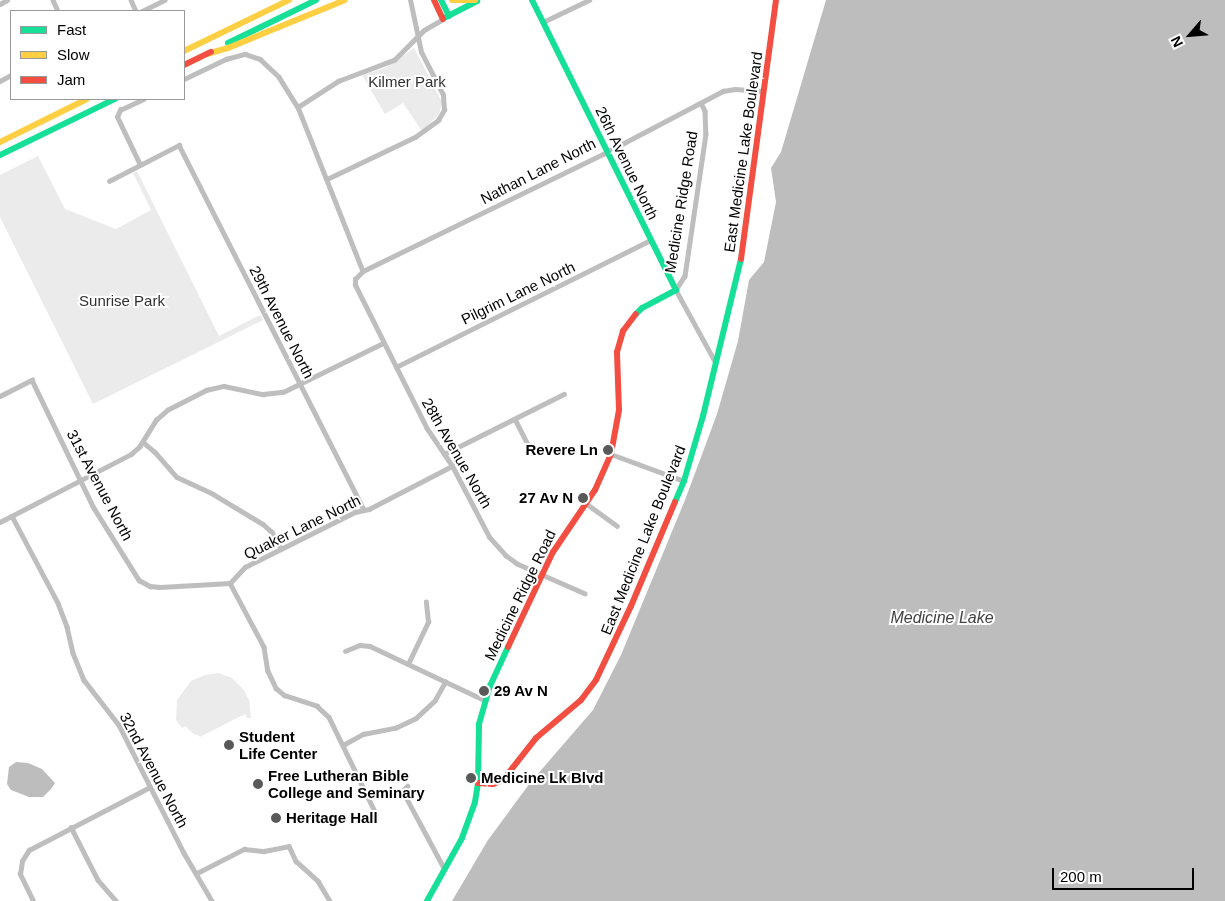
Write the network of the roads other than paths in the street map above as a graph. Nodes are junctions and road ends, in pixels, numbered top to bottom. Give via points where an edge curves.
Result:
1 (7, 0) edge
2 (165, 0) edge
3 (284, 0) edge
4 (289, 0) edge
5 (316, 0) edge
6 (345, 0) edge
7 (410, 0) edge
8 (434, 0) edge
9 (441, 0) edge
10 (452, 0) edge
11 (477, 0) edge
12 (532, 0) edge
13 (589, 0) edge
14 (776, 0) edge
15 (0, 4) edge
16 (144, 10) edge
17 (260, 14) junction
18 (446, 17) junction
19 (543, 22) junction
20 (417, 37) junction
21 (185, 51) edge
22 (207, 54) junction
23 (185, 65) edge
24 (185, 79) edge
25 (763, 91) junction
26 (85, 100) edge
27 (113, 100) edge
28 (142, 100) edge
29 (701, 102) junction
30 (298, 108) junction
31 (0, 142) edge
32 (607, 150) junction
33 (0, 155) edge
34 (140, 165) junction
35 (327, 179) junction
36 (109, 181) dead end
37 (651, 240) junction
38 (363, 271) junction
39 (355, 279) joint
40 (676, 290) junction
41 (383, 343) junction
42 (716, 363) junction
43 (396, 367) junction
44 (300, 384) junction
45 (564, 394) dead end
46 (0, 396) edge
47 (515, 419) junction
48 (143, 442) junction
49 (532, 452) dead end
50 (444, 454) junction
51 (612, 454) junction
52 (452, 466) junction
53 (684, 480) junction
54 (80, 481) junction
55 (587, 504) junction
56 (364, 510) junction
57 (12, 516) junction
58 (0, 522) edge
59 (617, 526) dead end
60 (281, 548) junction
61 (542, 576) junction
62 (230, 583) junction
63 (586, 594) dead end
64 (426, 602) dead end
65 (346, 651) dead end
66 (408, 664) junction
67 (445, 682) junction
68 (484, 700) junction
69 (343, 745) junction
70 (478, 784) junction
71 (408, 786) dead end
72 (150, 787) junction
73 (376, 814) dead end
74 (71, 827) junction
75 (444, 868) junction
76 (197, 873) junction
77 (33, 901) edge
78 (116, 901) edge
79 (212, 901) edge
80 (330, 901) edge
81 (427, 901) edge

1 - 15 street
2 - 16 street
3 - 17 main road
4 - 17 main road
5 - 22 main road
6 - 22 main road
7 - 20 street
8 - 18 main road
9 - 18 main road
10 - 11 main road
11 - 18 main road
12 - 19 main road, 26th Avenue North
13 - 19 street
14 - 25 main road, East Medicine Lake Boulevard
17 - 21 main road
18 - 20 street
19 - 32 main road, 26th Avenue North
20 - 30 street via 394,60 338,81
20 - 35 street via 425,63 443,95 445,106 442,114 410,140
22 - 23 main road
24 - 30 street via 226,59 245,54 260,59 279,76
25 - 29 street, Nathan Lane North via 731,89
25 - 42 main road, East Medicine Lake Boulevard via 740,263
26 - 31 main road
27 - 33 main road
28 - 34 street via 120,110 117,117
29 - 32 street, Nathan Lane North
29 - 40 street, Medicine Ridge Road via 705,111 706,134 685,276
30 - 35 street
32 - 37 main road, 26th Avenue North
32 - 38 street, Nathan Lane North
34 - 36 street
34 - 44 street, 29th Avenue North via 178,145
35 - 38 street
37 - 40 main road, 26th Avenue North
37 - 43 street, Pilgrim Lane North
38 - 39 street, Nathan Lane North
39 - 41 street, 28th Avenue North via 355,286
40 - 42 street, 26th Avenue North
40 - 51 main road, Medicine Ridge Road via 642,308 628,320 622,331 617,352 619,410
41 - 43 street, 28th Avenue North
41 - 44 street
42 - 53 main road, East Medicine Lake Boulevard
43 - 50 street, 28th Avenue North via 427,429
44 - 48 street via 269,394 224,386 206,390 167,410 156,420
44 - 56 street, 29th Avenue North
45 - 47 street
46 - 54 street, 31st Avenue North via 32,380
47 - 49 street
47 - 50 street
48 - 54 street via 131,454
48 - 60 street via 178,477 263,524
50 - 52 street, 28th Avenue North
51 - 53 street
51 - 55 main road, Medicine Ridge Road
52 - 56 street, Quaker Lane North
52 - 61 street, 28th Avenue North via 498,548 517,564
53 - 70 main road, East Medicine Lake Boulevard via 596,680 582,700 536,738 502,780
54 - 57 street
54 - 62 street, 31st Avenue North via 134,575 143,583 160,587
55 - 59 street
55 - 61 main road, Medicine Ridge Road via 563,534
56 - 60 street, Quaker Lane North
57 - 58 street
57 - 72 street, 32nd Avenue North via 58,603 81,674 118,725
60 - 62 street, Quaker Lane North via 245,567
61 - 63 street, 28th Avenue North
61 - 68 main road, Medicine Ridge Road
62 - 69 street via 264,647 268,671 276,688 284,695 324,711
64 - 66 street via 428,622
65 - 66 street via 364,644
66 - 67 street
67 - 68 street
67 - 69 street via 427,710 411,721 395,728 363,734
68 - 70 main road, Medicine Ridge Road via 479,724
69 - 73 street
70 - 75 main road via 467,827
71 - 75 street via 406,797
72 - 74 street
72 - 76 street, 32nd Avenue North
74 - 77 street via 35,845 25,855 20,874
74 - 78 street via 98,880
75 - 81 main road
76 - 79 street, 32nd Avenue North
76 - 80 street via 244,849 264,851 289,846 296,860 318,881

